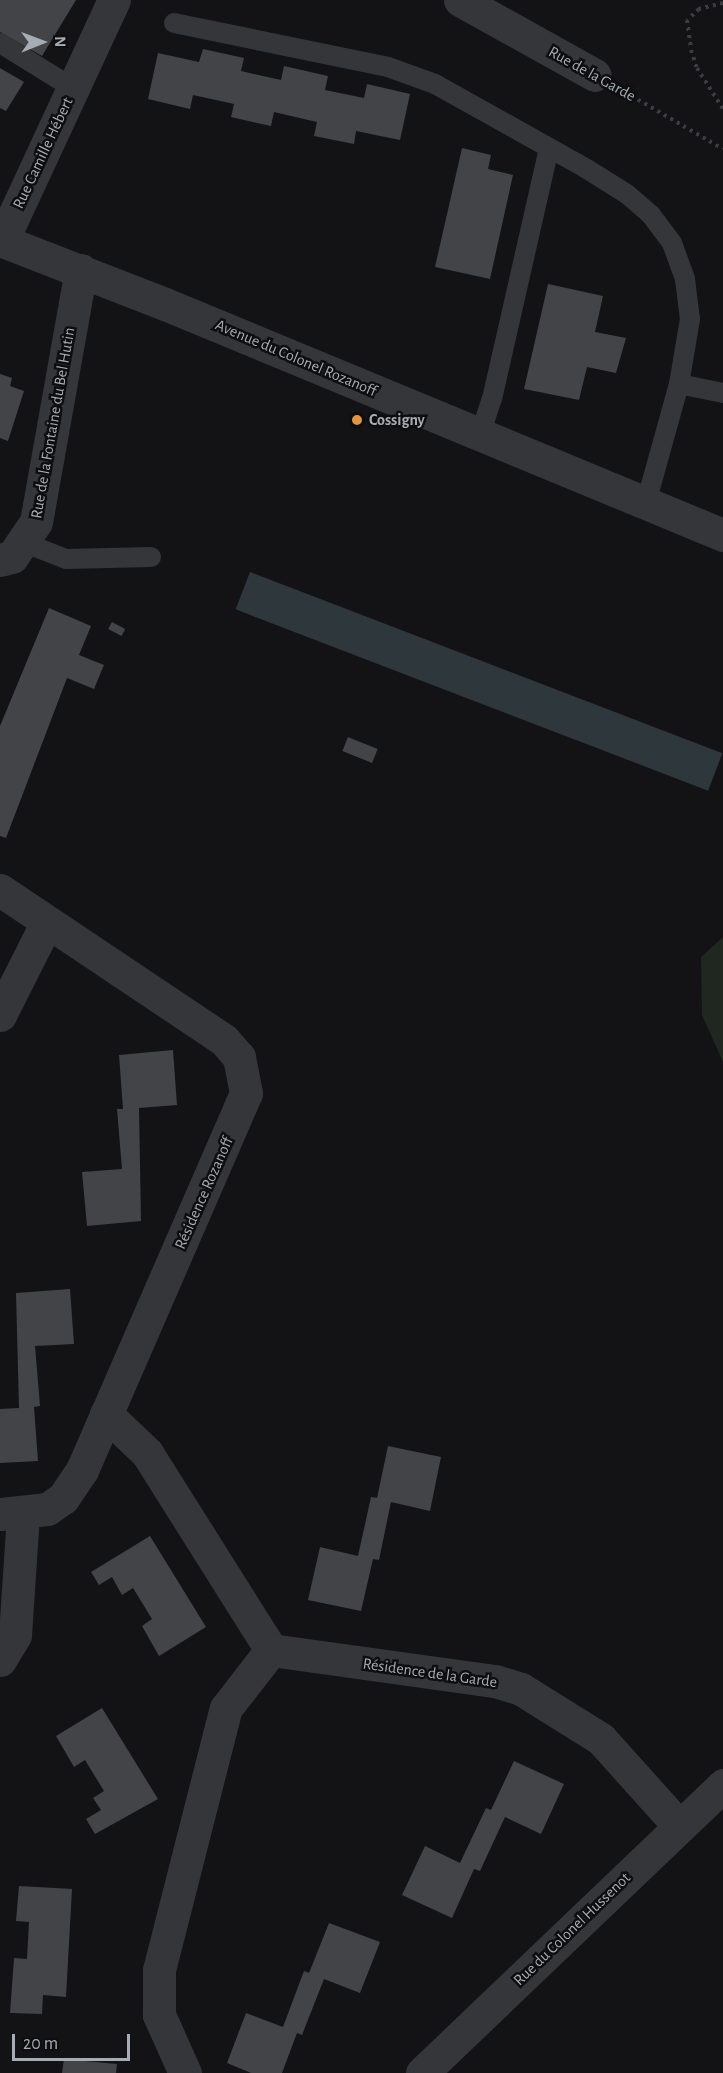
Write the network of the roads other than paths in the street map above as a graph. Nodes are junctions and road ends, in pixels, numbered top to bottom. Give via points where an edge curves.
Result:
1 (114, 0) edge
2 (460, 0) edge
3 (174, 23) dead end
4 (0, 43) edge
5 (595, 75) road end
6 (73, 88) junction
7 (549, 149) junction
8 (1, 241) edge
9 (81, 270) junction
10 (679, 384) junction
11 (723, 393) edge
12 (480, 435) junction
13 (646, 503) junction
14 (723, 535) edge
15 (12, 551) edge
16 (151, 557) dead end
17 (0, 890) edge
18 (47, 922) junction
19 (0, 1015) edge
20 (106, 1414) junction
21 (12, 1514) edge
22 (271, 1650) junction
23 (0, 1660) edge
24 (723, 1785) edge
25 (679, 1826) junction
26 (185, 2073) edge
27 (422, 2073) edge

1 - 6 street, Rue Camille Hébert
2 - 5 street, Rue de la Garde
3 - 7 lane via 388,67 483,107
4 - 6 lane
6 - 8 street, Rue Camille Hébert
7 - 10 lane via 627,194 651,215 672,243 685,279 690,319
7 - 12 lane via 492,399
8 - 9 street, Avenue du Colonel Rozanoff
9 - 12 street, Avenue du Colonel Rozanoff
9 - 15 street, Rue de la Fontaine du Bel Hutin via 36,522
10 - 11 lane
10 - 13 lane
12 - 13 street, Avenue du Colonel Rozanoff
13 - 14 street, Avenue du Colonel Rozanoff
15 - 16 lane via 66,559
17 - 18 street, Résidence Rozanoff
18 - 19 street
18 - 20 street, Résidence Rozanoff via 224,1040 239,1057 246,1075 240,1112
20 - 21 street, Résidence Rozanoff via 82,1470 63,1498 47,1509
20 - 22 street via 147,1453
21 - 23 street, Résidence Rozanoff via 15,1635
22 - 25 street, Résidence de la Garde via 495,1681 521,1689 601,1739
22 - 26 street via 226,1708 159,1970 159,2015
24 - 25 street, Rue du Colonel Hussenot
25 - 27 street, Rue du Colonel Hussenot

